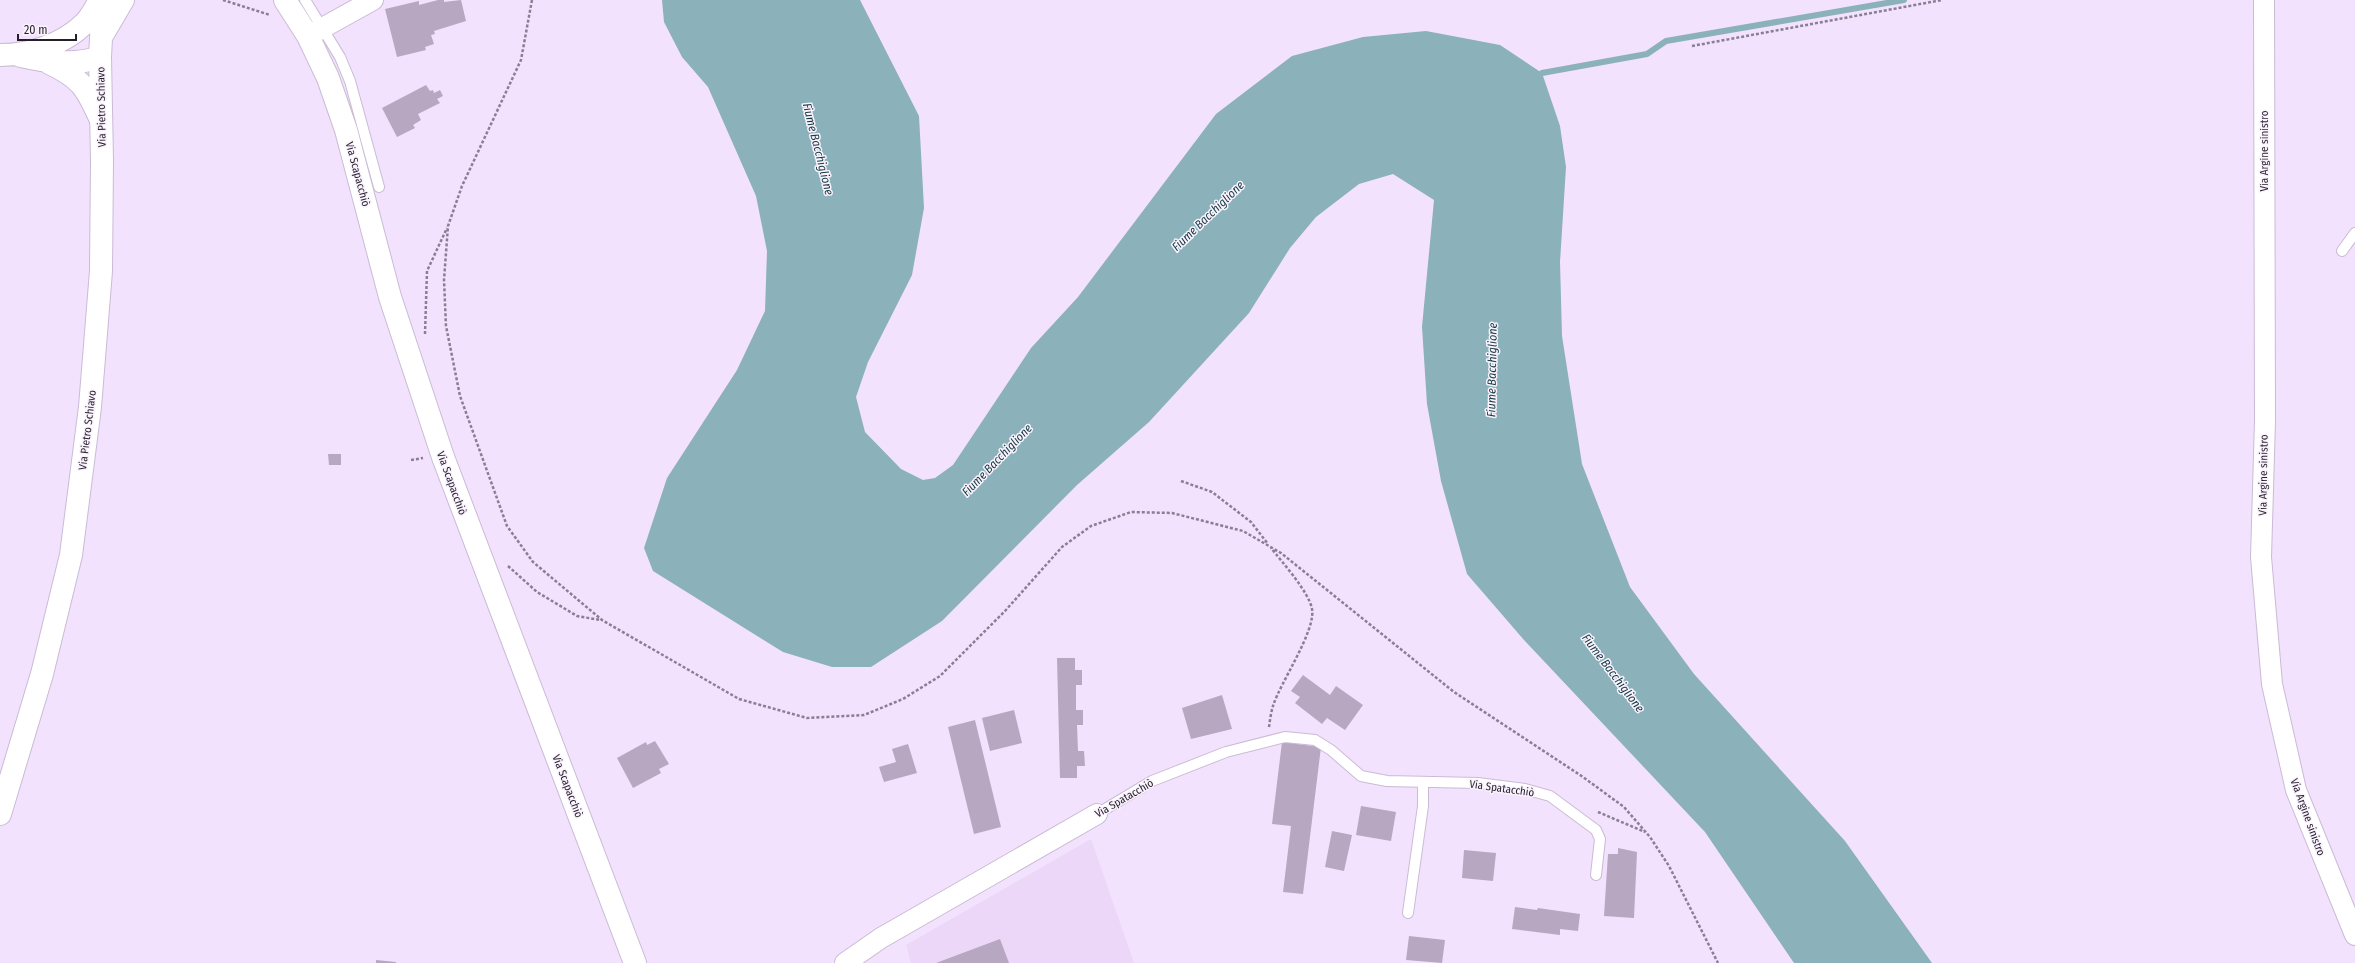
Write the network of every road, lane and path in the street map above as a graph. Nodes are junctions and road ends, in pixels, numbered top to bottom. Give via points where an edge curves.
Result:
1 (101, 0) edge
2 (123, 0) edge
3 (285, 0) edge
4 (305, 0) edge
5 (373, 0) edge
6 (532, 0) edge
7 (1942, 0) edge
8 (2264, 0) edge
9 (316, 32) junction
10 (1692, 46) dead end
11 (101, 47) junction
12 (7, 55) edge
13 (45, 61) junction
14 (100, 118) junction
15 (379, 187) dead end
16 (448, 226) junction
17 (2355, 233) edge
18 (2342, 251) dead end
19 (425, 342) dead end
20 (428, 457) dead end
21 (412, 460) dead end
22 (1181, 481) dead end
23 (1269, 545) junction
24 (502, 561) dead end
25 (602, 620) junction
26 (1266, 740) junction
27 (1423, 782) junction
28 (0, 814) edge
29 (1097, 814) joint
30 (1596, 875) dead end
31 (1408, 913) dead end
32 (2355, 935) edge
33 (635, 963) edge
34 (845, 963) edge
35 (1718, 963) edge

1 - 11 street, Via Pietro Schiavo
1 - 12 street via 86,22 72,35 47,47
2 - 11 street, Via Pietro Schiavo
3 - 9 street, Via Scapacchiò
4 - 9 lane
5 - 9 street
6 - 16 path via 522,60 462,186
7 - 10 path
8 - 32 street, Via Argine sinistro via 2265,421 2262,556 2272,684 2296,790
9 - 15 lane via 340,57 350,81
9 - 33 street, Via Scapacchiò via 346,130 390,297 445,464
11 - 13 street via 83,63
11 - 14 street, Via Pietro Schiavo
12 - 13 street
13 - 14 street via 71,73 87,89
14 - 28 street, Via Pietro Schiavo via 101,271 90,407 71,555 42,674
16 - 19 path via 427,271
16 - 25 path via 444,280 446,326 460,396 507,526 533,562
17 - 18 lane
20 - 21 path
22 - 23 path via 1212,492 1251,522
23 - 25 path via 1243,531 1172,513 1131,512 1091,526 1062,548 1005,611 940,676 903,699 864,715 807,718 739,699
23 - 26 path via 1300,587 1312,609 1301,650 1273,705
23 - 35 path via 1454,692 1624,807 1650,837 1669,866
24 - 25 path via 537,592 577,616
26 - 27 lane, Via Spatacchiò via 1285,737 1315,740 1331,750 1360,776 1387,781
26 - 29 lane, Via Spatacchiò via 1226,752 1152,781
27 - 30 lane, Via Spatacchiò via 1478,783 1525,789 1550,796 1596,830 1600,839
27 - 31 lane via 1423,806
29 - 34 street, Via Spatacchiò via 881,938

